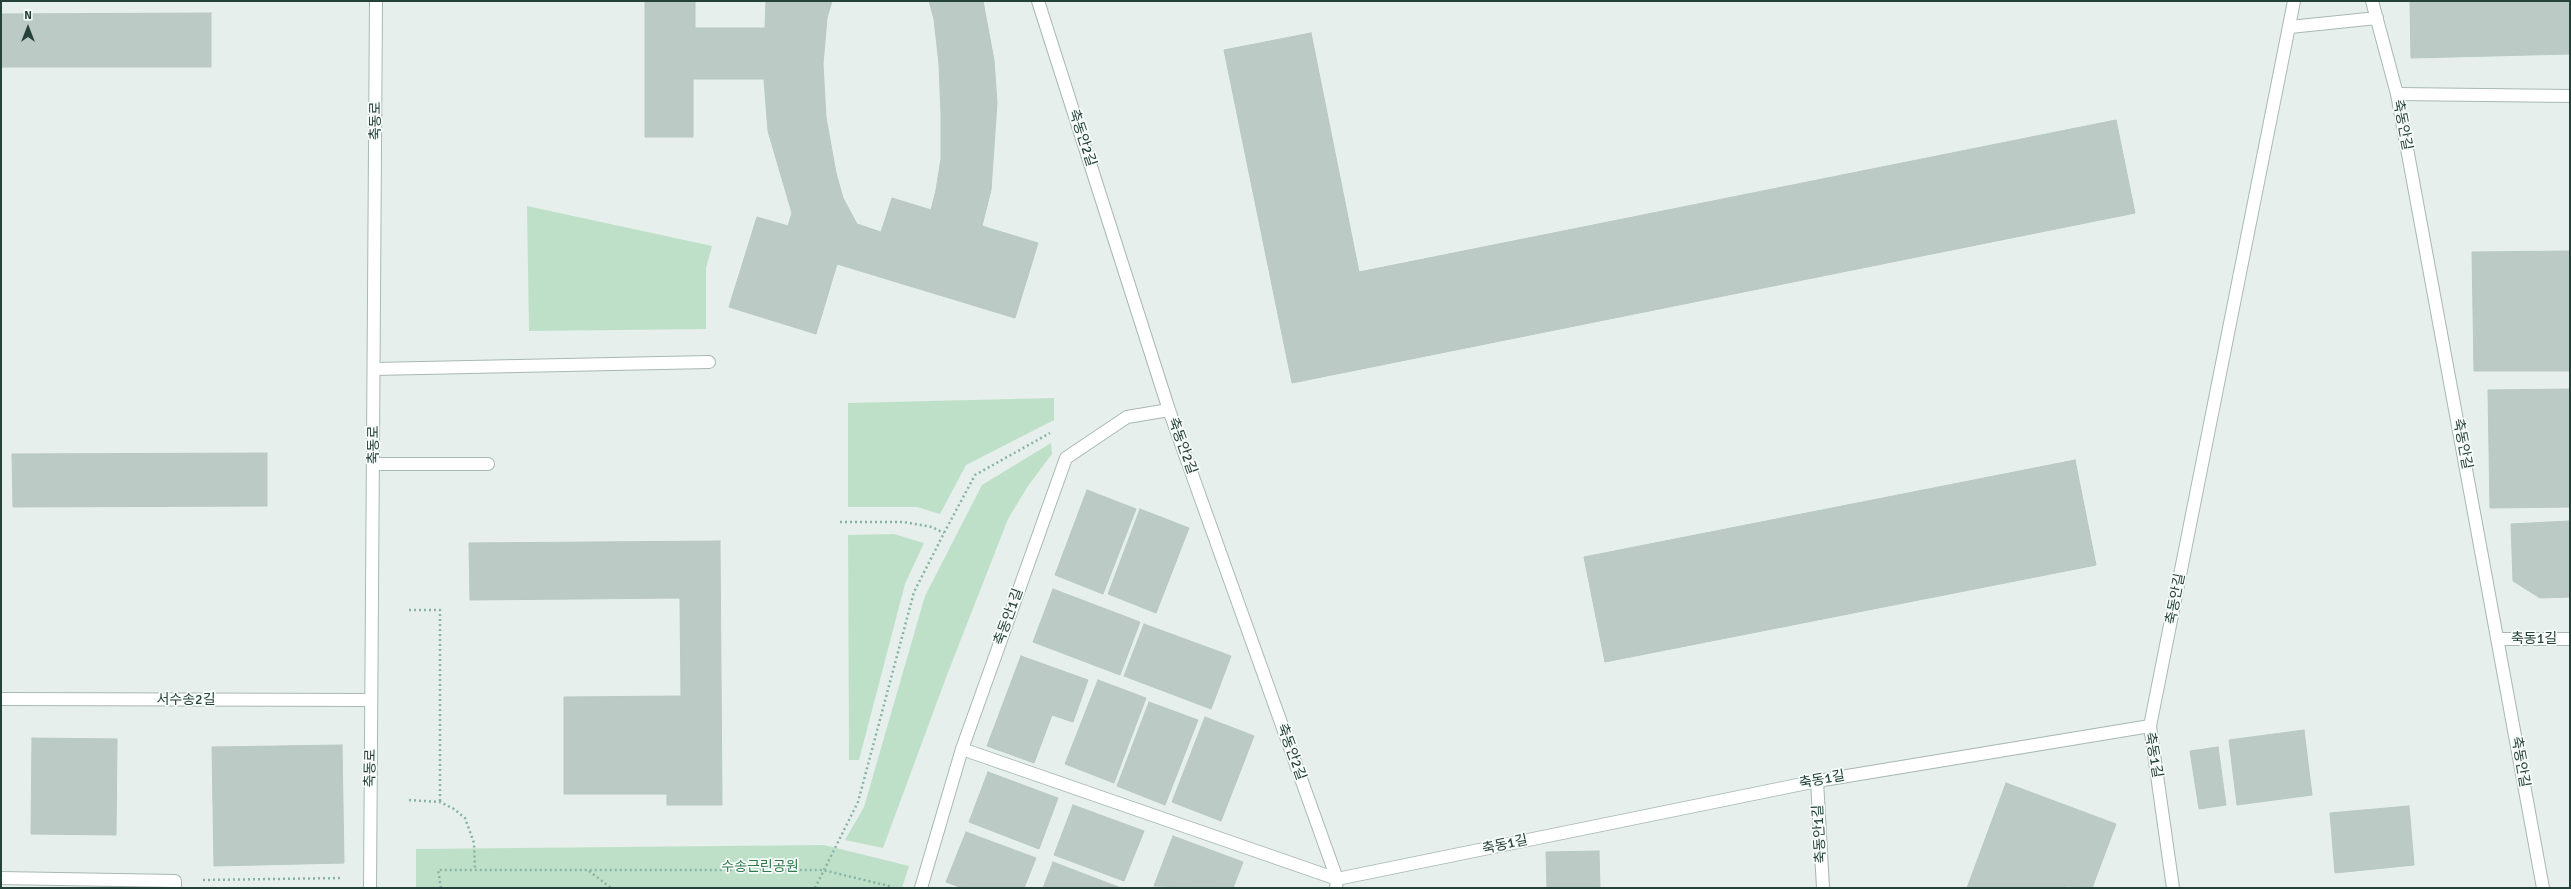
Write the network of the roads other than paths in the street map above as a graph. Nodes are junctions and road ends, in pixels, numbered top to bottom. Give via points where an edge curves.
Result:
1 (376, 1) edge
2 (1038, 1) edge
3 (2294, 1) edge
4 (2372, 1) edge
5 (2377, 18) junction
6 (2290, 27) junction
7 (2397, 94) junction
8 (2570, 96) edge
9 (708, 362) dead end
10 (374, 368) junction
11 (1169, 410) junction
12 (373, 464) junction
13 (488, 464) dead end
14 (2498, 638) junction
15 (2570, 639) edge
16 (1, 699) edge
17 (371, 700) junction
18 (2150, 726) junction
19 (962, 749) junction
20 (1817, 781) junction
21 (1, 878) edge
22 (370, 883) edge
23 (175, 884) edge
24 (1336, 884) edge
25 (921, 888) edge
26 (1823, 888) edge
27 (2173, 888) edge
28 (2543, 888) edge

1 - 10 street, 축동로
2 - 11 street, 축동안2길
3 - 6 street, 축동안길
4 - 5 street, 축동안길
5 - 6 street
5 - 7 street, 축동안길
6 - 18 street, 축동안길
7 - 8 street
7 - 14 street, 축동안길
9 - 10 street
10 - 12 street, 축동로
11 - 19 street, 축동안1길 via 1127,418 1066,458
11 - 24 street, 축동안2길
12 - 13 street
12 - 17 street, 축동로
14 - 15 street, 축동1길
14 - 28 street, 축동안길
16 - 17 street, 서수송2길
17 - 22 street, 축동로
18 - 20 street, 축동1길
18 - 27 street, 축동1길
19 - 24 street
19 - 25 street, 축동안1길
20 - 24 street, 축동1길
20 - 26 street, 축동안1길
21 - 23 street

